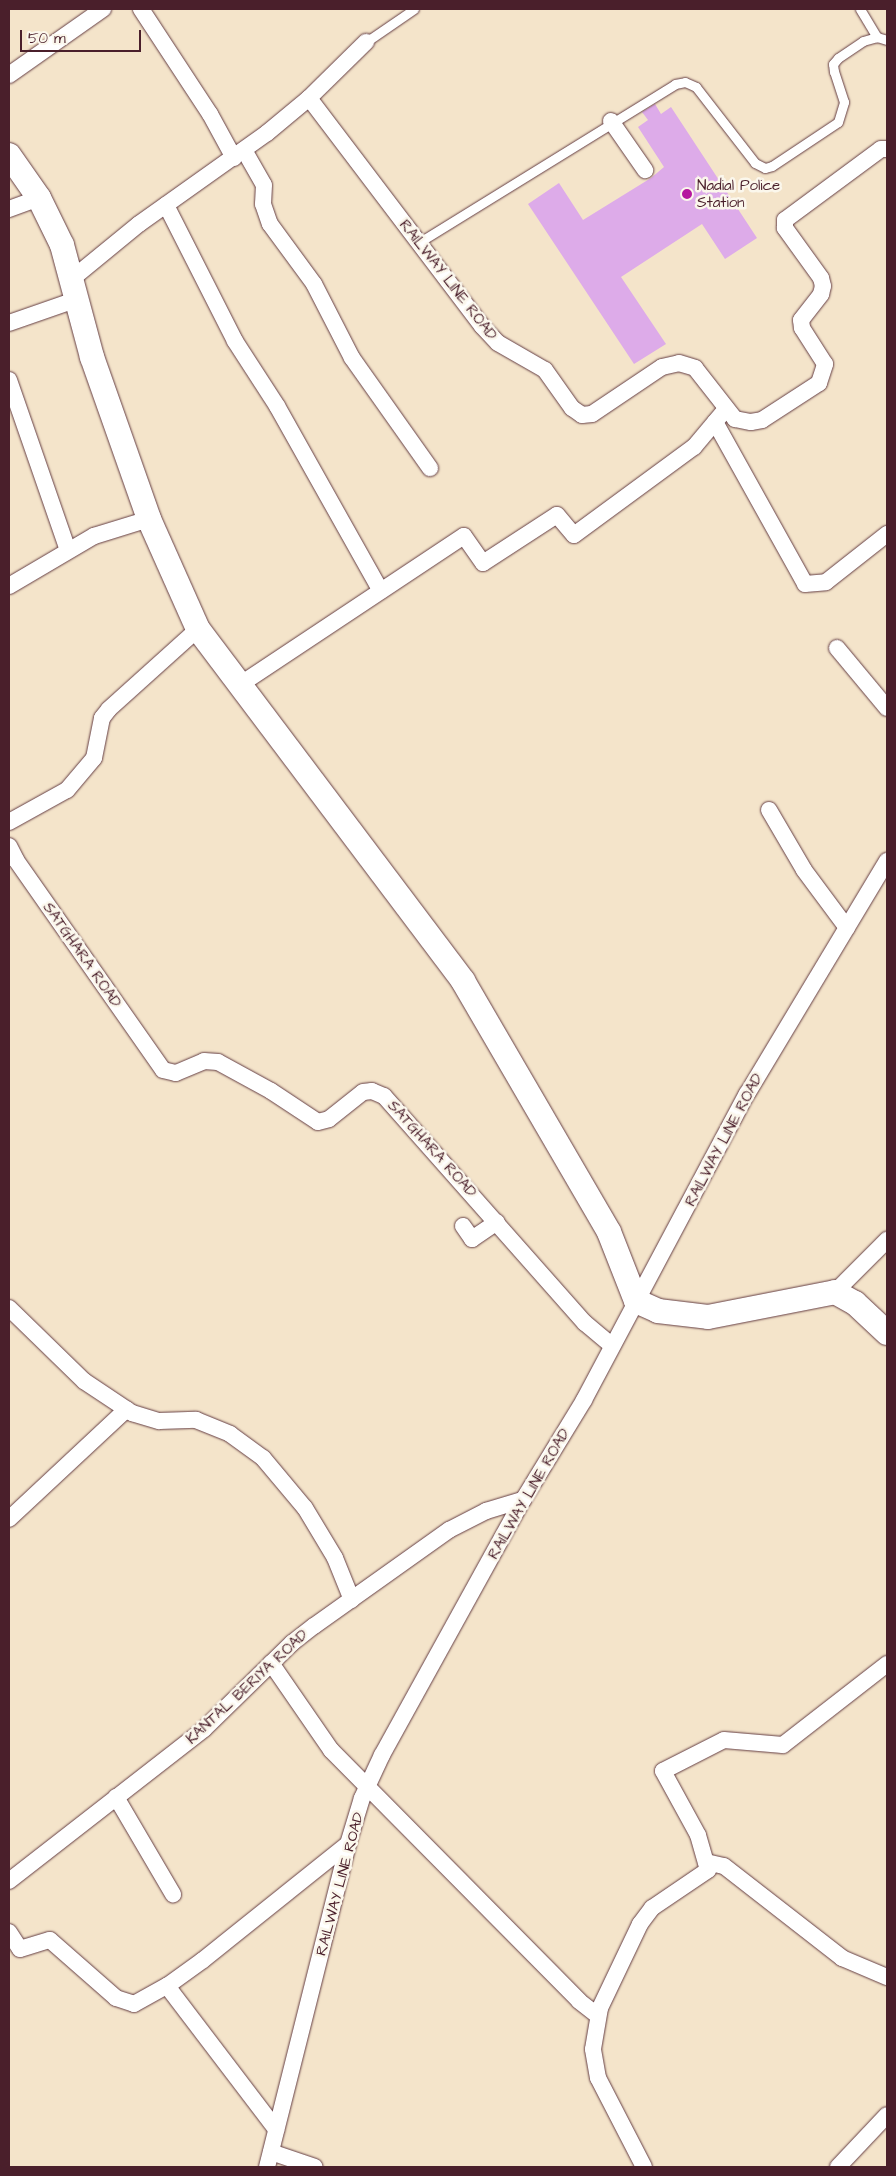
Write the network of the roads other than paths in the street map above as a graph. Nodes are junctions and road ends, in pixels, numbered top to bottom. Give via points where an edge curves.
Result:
1 (103, 9) edge
2 (141, 9) edge
3 (414, 9) edge
4 (860, 9) edge
5 (877, 37) junction
6 (887, 40) edge
7 (366, 42) joint
8 (9, 75) edge
9 (309, 98) junction
10 (611, 120) junction
11 (887, 149) edge
12 (239, 154) junction
13 (9, 155) edge
14 (645, 170) dead end
15 (39, 198) junction
16 (166, 205) junction
17 (9, 209) edge
18 (418, 243) junction
19 (76, 289) junction
20 (9, 324) edge
21 (9, 380) edge
22 (720, 416) junction
23 (430, 468) dead end
24 (149, 519) junction
25 (887, 534) edge
26 (68, 550) junction
27 (9, 586) edge
28 (382, 591) junction
29 (198, 629) junction
30 (837, 648) dead end
31 (238, 686) junction
32 (887, 708) edge
33 (770, 810) dead end
34 (9, 822) edge
35 (9, 846) edge
36 (887, 861) edge
37 (847, 928) junction
38 (497, 1222) junction
39 (463, 1226) dead end
40 (887, 1240) edge
41 (835, 1292) junction
42 (636, 1301) junction
43 (9, 1308) edge
44 (887, 1334) edge
45 (612, 1346) junction
46 (127, 1409) junction
47 (523, 1500) junction
48 (9, 1520) edge
49 (352, 1600) junction
50 (271, 1663) junction
51 (887, 1664) edge
52 (368, 1785) junction
53 (116, 1797) junction
54 (348, 1844) junction
55 (706, 1862) junction
56 (9, 1881) edge
57 (173, 1894) dead end
58 (9, 1932) edge
59 (887, 1977) edge
60 (167, 1986) junction
61 (598, 2016) junction
62 (887, 2115) edge
63 (276, 2129) junction
64 (269, 2160) edge
65 (642, 2166) edge
66 (315, 2167) edge
67 (838, 2167) edge

1 - 8 street
2 - 12 street
3 - 7 lane
4 - 5 lane
5 - 6 lane
5 - 10 lane via 863,41 834,64 844,102 838,122 772,166 765,168 755,163 696,87 685,82 675,84
7 - 9 street
9 - 12 street
9 - 18 street, RAILWAY LINE ROAD
10 - 14 street
10 - 18 lane
11 - 22 street, RAILWAY LINE ROAD via 881,149 785,220 785,228 823,286 821,294 801,320 802,328 824,364 819,383 762,420 751,422
12 - 16 street
12 - 23 street via 264,185 263,204 270,224 314,284 352,358
13 - 15 street
15 - 17 street
15 - 19 street via 62,245
16 - 19 street
16 - 28 street via 235,341 277,406
18 - 22 street, RAILWAY LINE ROAD via 498,343 544,370 572,408 582,415 592,414 662,367 679,363 695,368
19 - 20 street
19 - 24 street via 92,356
21 - 26 street
22 - 25 street via 805,584 826,582
22 - 28 street via 694,448 574,536 557,515 483,563 464,536
24 - 26 street via 94,536
24 - 29 street
26 - 27 street
28 - 31 street
29 - 31 street
29 - 34 street via 109,709 102,718 94,758 68,790
30 - 32 street
31 - 42 street via 463,981 609,1232
33 - 37 street via 804,870
35 - 38 street, SATGHARA ROAD via 163,1070 176,1073 204,1061 218,1062 250,1078 318,1122 329,1119 363,1092 372,1091 384,1096
36 - 37 street, RAILWAY LINE ROAD
37 - 42 street, RAILWAY LINE ROAD via 747,1094
38 - 39 street via 472,1239
38 - 45 street, SATGHARA ROAD via 585,1323
40 - 41 street
41 - 42 street via 708,1317 658,1311
41 - 44 street via 855,1303
42 - 45 street, RAILWAY LINE ROAD
43 - 46 street via 84,1381
45 - 47 street, RAILWAY LINE ROAD via 584,1400
46 - 48 street
46 - 49 street via 159,1421 196,1420 230,1434 263,1458 305,1508 335,1558
47 - 49 street, KANTAL BERIYA ROAD via 486,1511 450,1530
47 - 52 street, RAILWAY LINE ROAD
49 - 50 street, KANTAL BERIYA ROAD via 292,1642
50 - 52 street via 331,1750
50 - 53 street, KANTAL BERIYA ROAD via 227,1710
51 - 55 street via 783,1745 724,1740 664,1771 698,1835
52 - 54 street, RAILWAY LINE ROAD
52 - 61 street via 579,2001
53 - 56 street, KANTAL BERIYA ROAD
53 - 57 street
54 - 60 street
54 - 63 street, RAILWAY LINE ROAD
55 - 59 street via 724,1866 842,1958
55 - 61 street via 708,1870 652,1908 640,1924 612,1977
58 - 60 street via 20,1949 50,1940 124,2003 146,2000
60 - 63 street
61 - 65 street via 594,2049 598,2078
62 - 67 street
63 - 64 street, RAILWAY LINE ROAD
64 - 66 street

